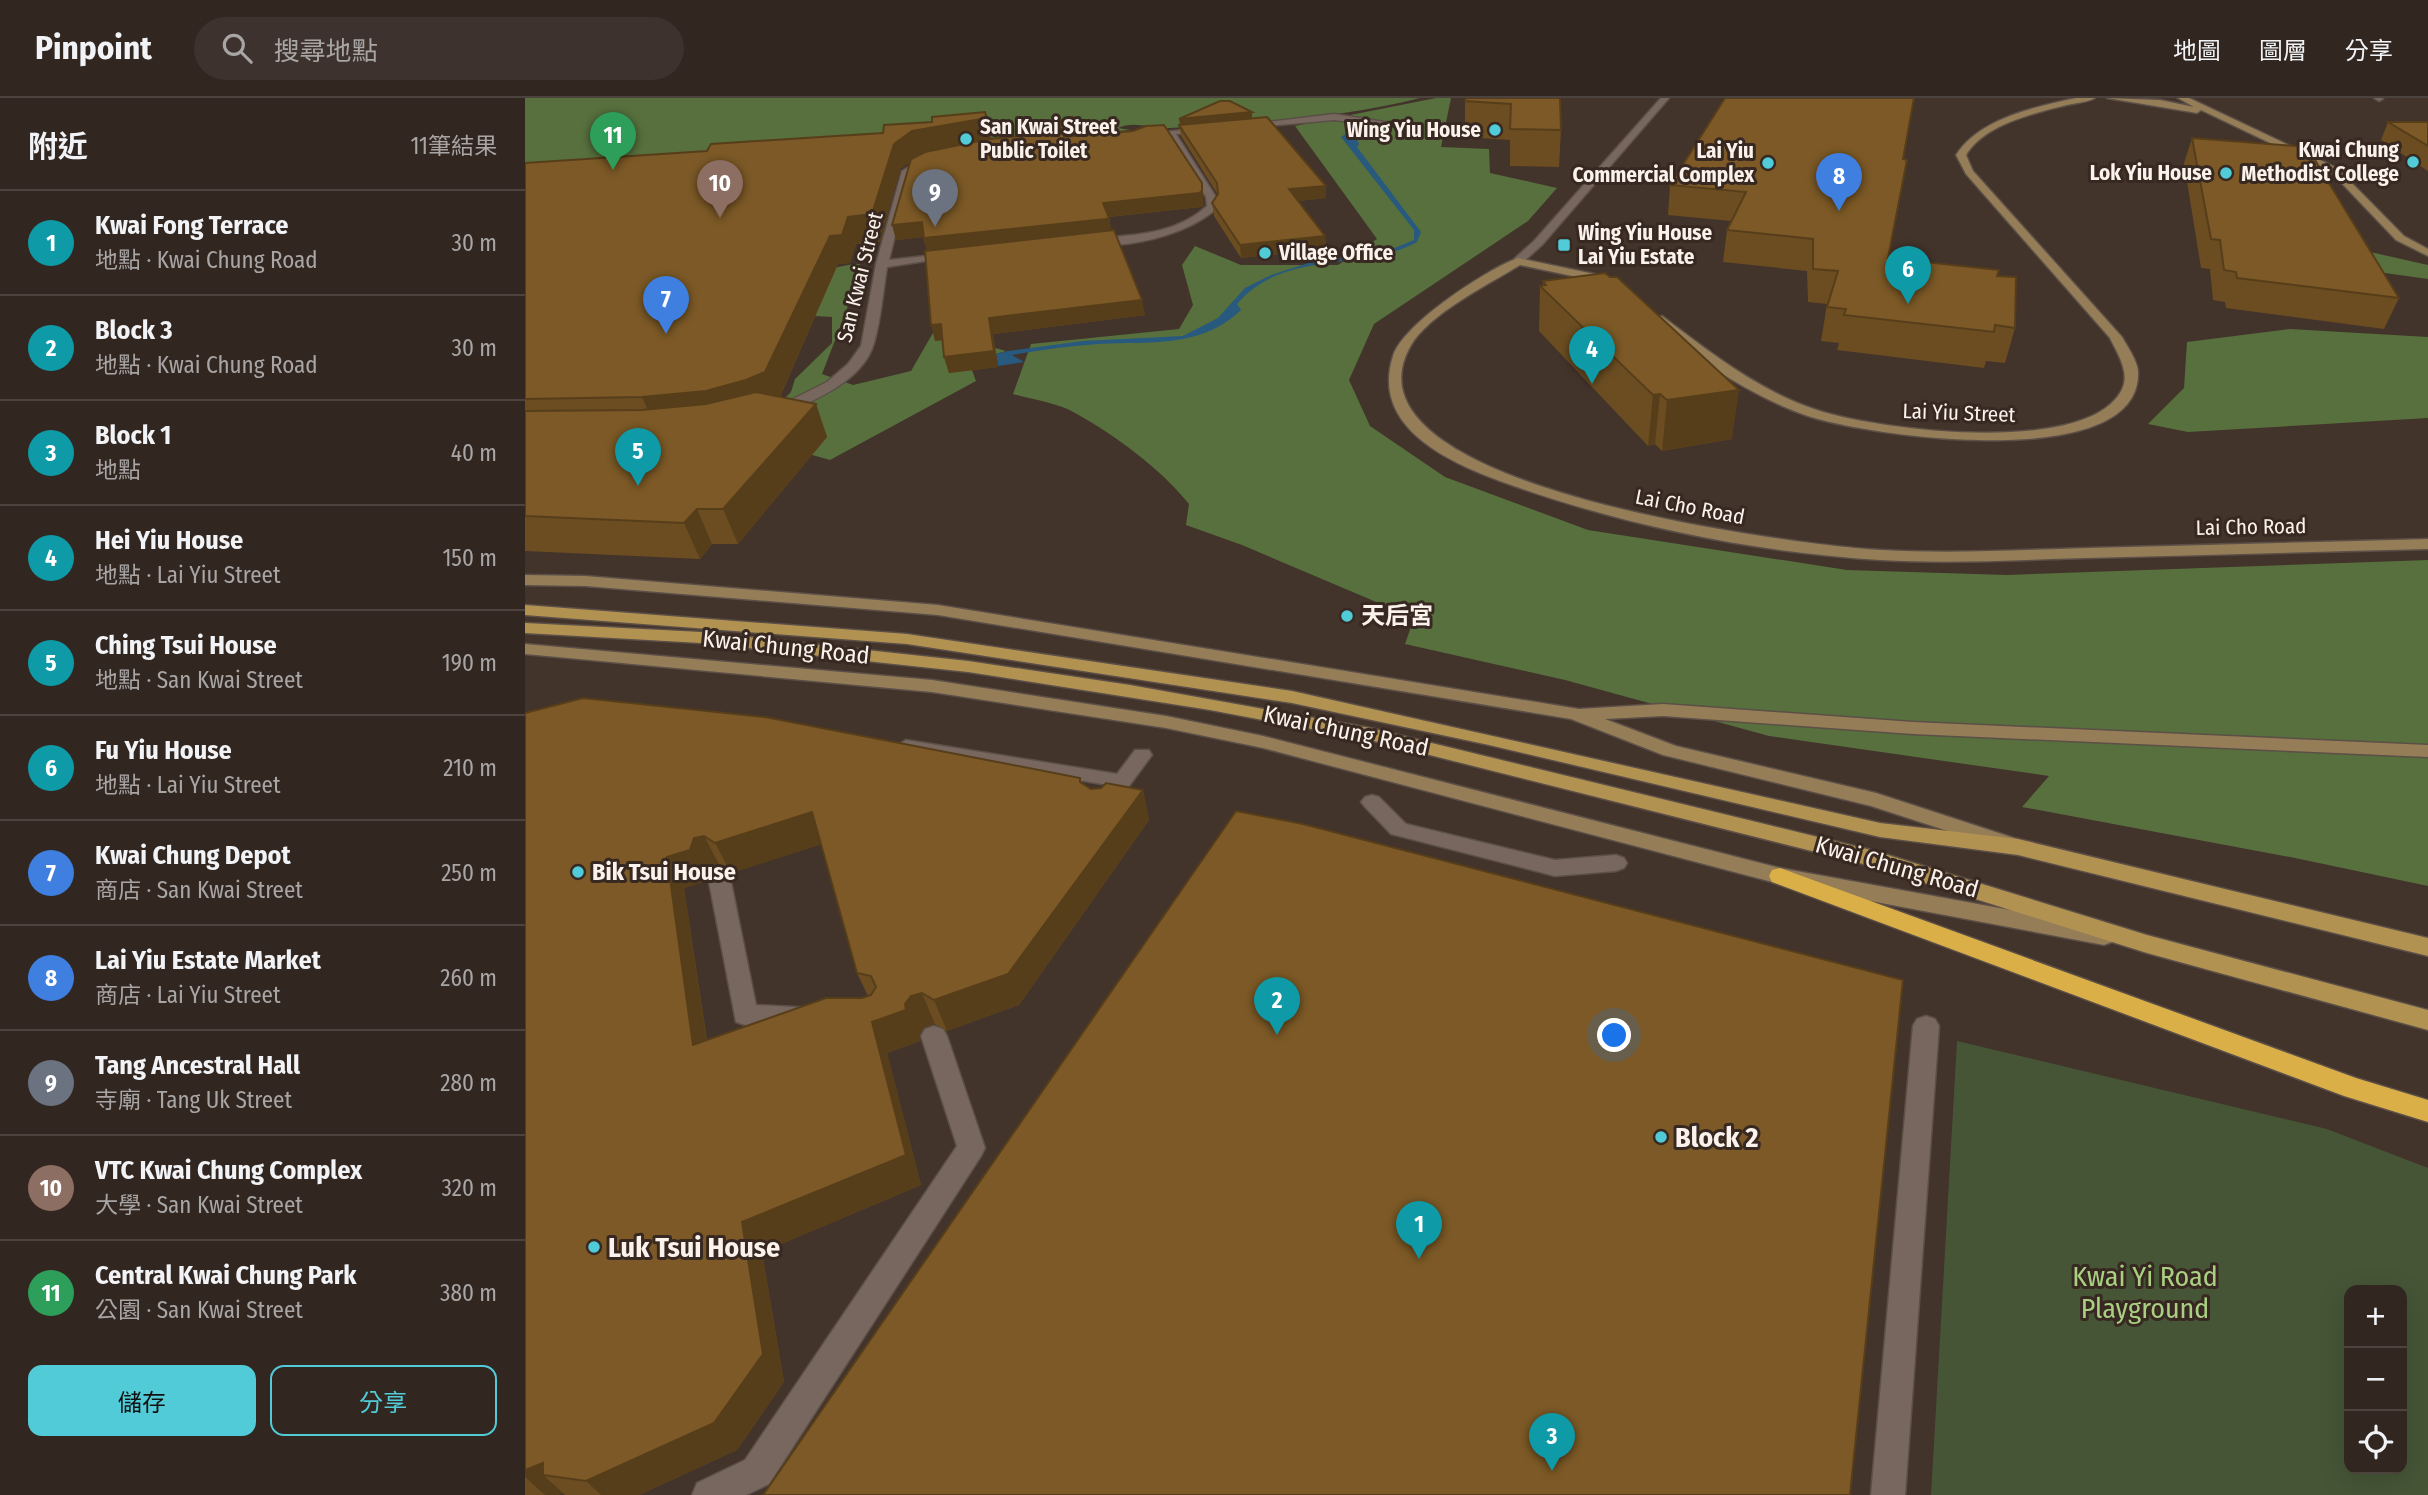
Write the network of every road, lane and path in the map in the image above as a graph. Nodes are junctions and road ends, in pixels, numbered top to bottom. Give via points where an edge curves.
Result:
1 (1665, 98) edge
2 (2091, 98) edge
3 (2109, 98) edge
4 (2182, 98) edge
5 (2075, 99) edge
6 (2226, 118) junction
7 (1387, 123) dead end
8 (1238, 126) edge
9 (1224, 127) edge
10 (1170, 132) junction
11 (1130, 135) edge
12 (944, 154) edge
13 (1074, 243) edge
14 (2428, 253) edge
15 (968, 255) edge
16 (1518, 261) junction
17 (882, 264) junction
18 (1623, 292) edge
19 (1644, 308) edge
20 (764, 418) edge
21 (2428, 544) edge
22 (525, 580) edge
23 (525, 610) edge
24 (525, 628) edge
25 (525, 649) edge
26 (1144, 685) junction
27 (1575, 714) junction
28 (885, 743) edge
29 (2428, 751) edge
30 (1142, 755) dead end
31 (1122, 782) junction
32 (1372, 802) dead end
33 (1100, 810) edge
34 (2018, 847) junction
35 (1616, 863) dead end
36 (1780, 876) junction
37 (719, 877) edge
38 (2147, 944) junction
39 (2428, 947) edge
40 (823, 1016) edge
41 (2428, 1020) edge
42 (1926, 1026) dead end
43 (934, 1036) edge
44 (2428, 1111) edge
45 (709, 1495) edge
46 (1888, 1495) edge

1 - 16 street, Lai Cho Road
2 - 5 street, Lai Yiu Street
3 - 5 street
3 - 6 street via 2169,103
4 - 6 street
5 - 19 street, Lai Yiu Street via 2037,109 1977,137 1961,155 1969,173 2131,359 2134,380 2130,390 2102,415 2041,433 1984,437 1893,431 1836,420 1756,390
6 - 14 street via 2334,170 2400,238
7 - 8 street via 1334,117
9 - 10 street
10 - 11 street
10 - 13 street via 1211,197 1212,207 1204,217 1169,230
12 - 17 street, San Kwai Street via 922,160 907,171
15 - 17 street
16 - 18 street via 1595,276
16 - 21 street, Lai Cho Road via 1423,324 1402,347 1397,395 1408,420 1430,442 1473,466 1590,506 1696,531 1857,553 1987,555
17 - 20 street, San Kwai Street via 867,346 853,367 804,401
22 - 27 street, Kwai Chung Road via 938,610
23 - 26 main road, Kwai Chung Road via 907,639
24 - 26 main road, Kwai Chung Road via 724,639
25 - 36 street, Kwai Chung Road via 932,686 1166,722 1263,742
26 - 34 main road, Kwai Chung Road via 1292,697 1880,830
26 - 38 main road, Kwai Chung Road via 1482,760 1875,859
27 - 29 street via 1663,710 1913,729
27 - 34 street, Kwai Chung Road via 1670,751 1876,800
28 - 31 street
30 - 31 street
31 - 33 street
32 - 35 street via 1399,830 1555,868
34 - 39 main road, Kwai Chung Road
36 - 38 street, Kwai Chung Road
36 - 44 highway via 2353,1088
37 - 40 street via 745,1015
38 - 41 main road, Kwai Chung Road
42 - 46 street
43 - 45 street via 971,1148 757,1472

